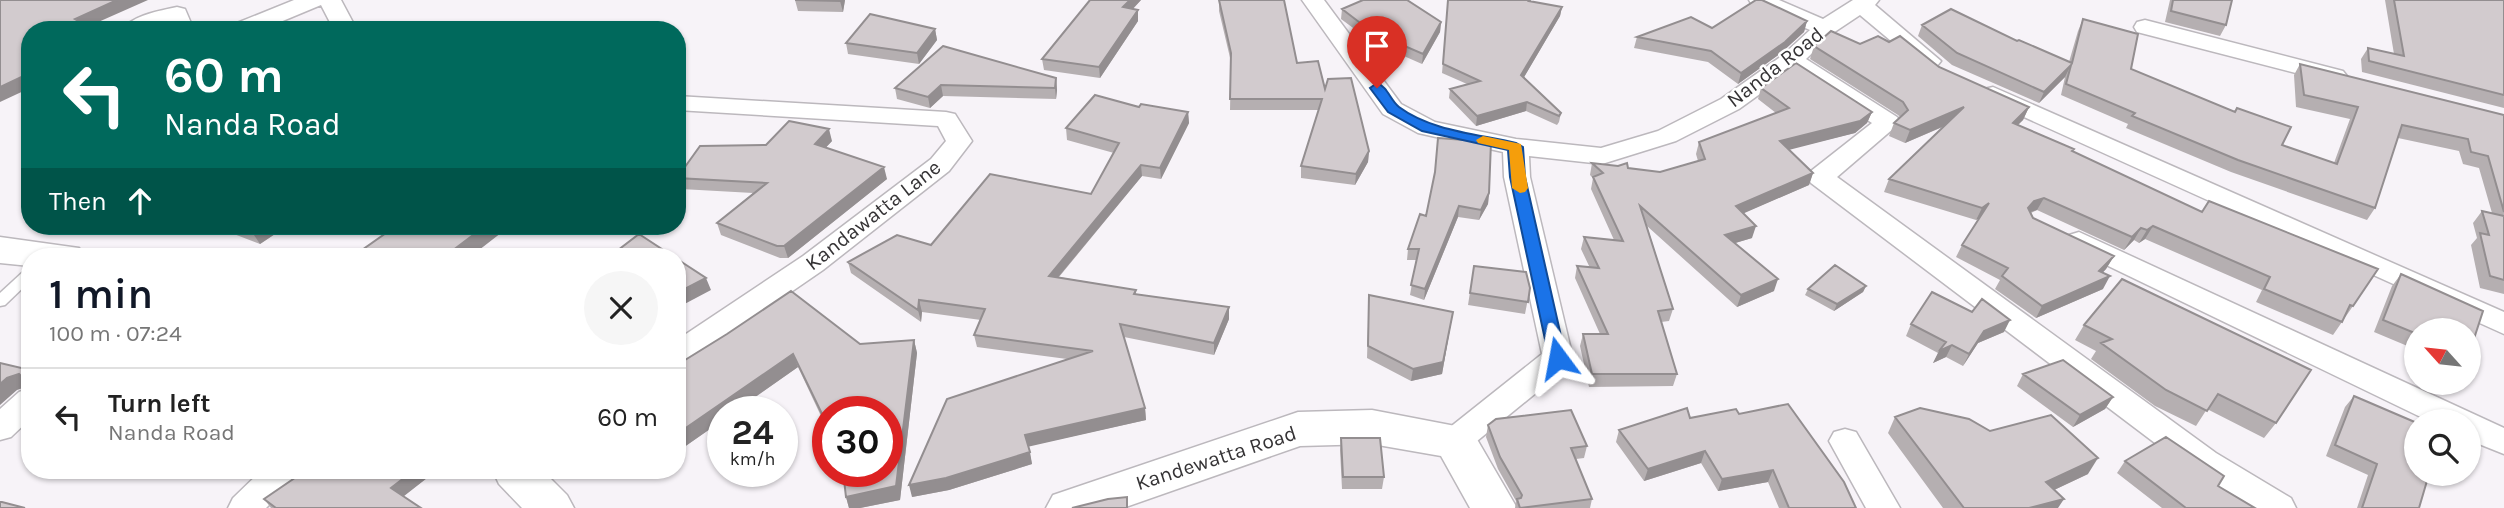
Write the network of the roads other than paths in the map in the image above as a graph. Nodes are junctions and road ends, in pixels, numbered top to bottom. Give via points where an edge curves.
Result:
1 (314, 0) edge
2 (330, 0) edge
3 (1313, 0) edge
4 (1760, 0) edge
5 (1864, 3) edge
6 (152, 21) edge
7 (180, 21) edge
8 (262, 21) edge
9 (341, 21) edge
10 (2145, 27) dead end
11 (1825, 28) junction
12 (1791, 60) junction
13 (2358, 82) edge
14 (686, 104) edge
15 (1516, 147) junction
16 (2051, 228) edge
17 (0, 250) edge
18 (21, 254) edge
19 (21, 283) edge
20 (0, 301) edge
21 (2504, 324) edge
22 (686, 349) edge
23 (21, 408) edge
24 (2434, 409) edge
25 (0, 428) edge
26 (2481, 431) edge
27 (1455, 440) junction
28 (1845, 441) dead end
29 (2504, 442) edge
30 (274, 479) edge
31 (523, 479) edge
32 (244, 508) edge
33 (551, 508) edge
34 (1069, 508) edge
35 (1494, 508) edge
36 (1883, 508) edge
37 (2279, 508) edge

1 - 8 street
2 - 9 street
3 - 15 street, Nanda Road via 1392,109 1427,128
4 - 11 street
5 - 11 street, Nanda Road
5 - 21 street via 1943,72
6 - 7 street via 177,14
10 - 13 street
11 - 12 street, Nanda Road
12 - 15 street, Nanda Road via 1730,104 1667,136 1602,156
12 - 37 street via 1888,122 1820,177 2204,461
14 - 22 street, Kandawatta Lane via 946,119 959,141 940,165 813,263
15 - 27 street via 1517,177 1558,358
16 - 24 street
17 - 18 street
19 - 20 lane
23 - 25 street
26 - 29 street
27 - 34 street, Kandewatta Road via 1372,426 1298,429
27 - 35 street
28 - 36 street
30 - 32 street
31 - 33 street

